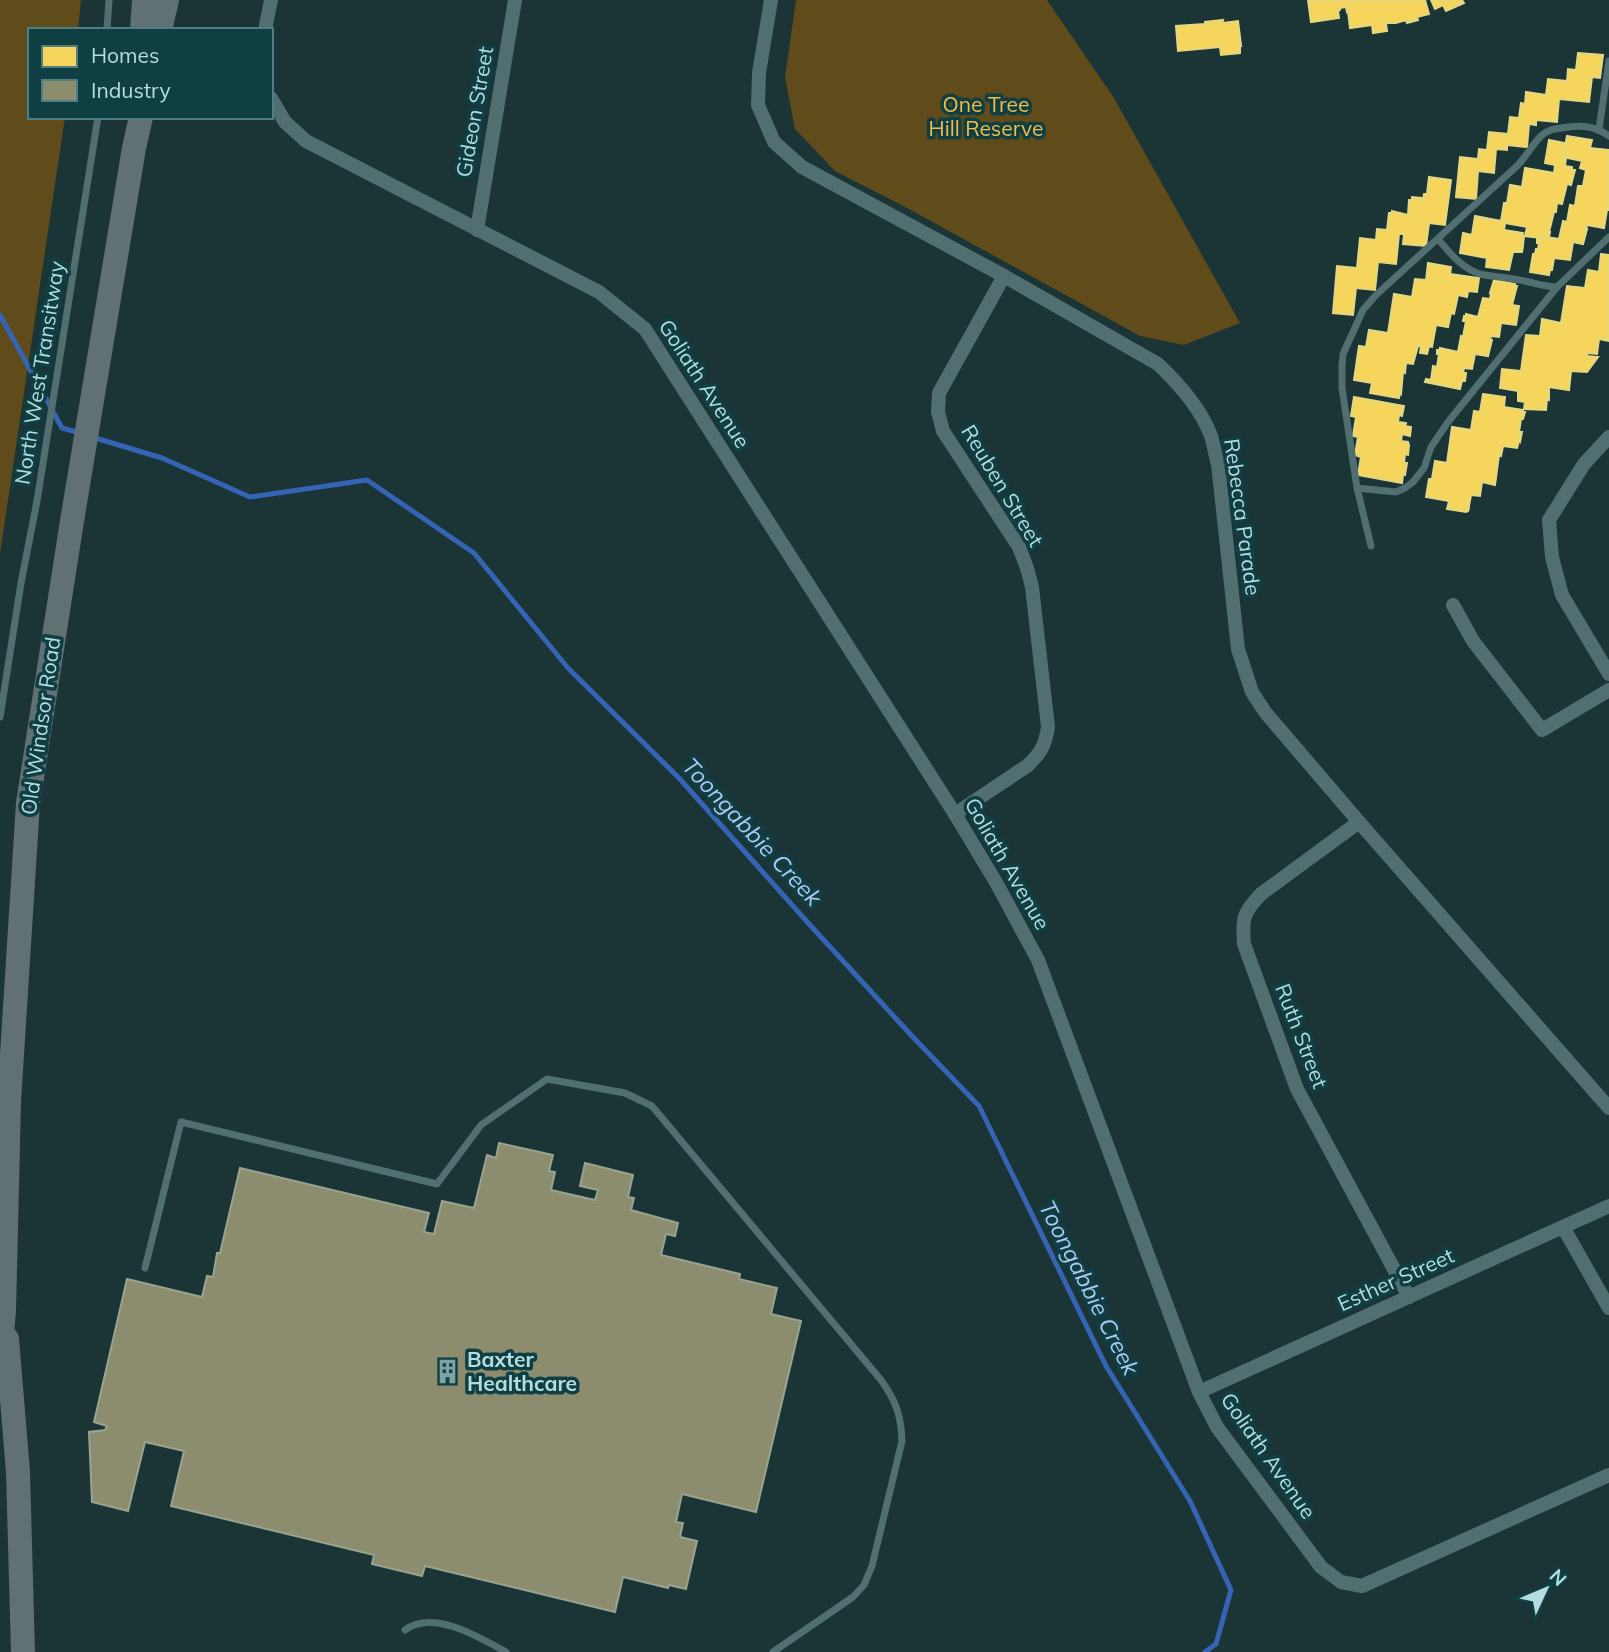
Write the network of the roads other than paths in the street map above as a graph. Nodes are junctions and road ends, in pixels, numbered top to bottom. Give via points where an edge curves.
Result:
1 (109, 0) edge
2 (144, 0) edge
3 (167, 0) edge
4 (271, 0) edge
5 (515, 0) edge
6 (771, 0) edge
7 (107, 28) edge
8 (142, 28) edge
9 (160, 28) edge
10 (265, 28) edge
11 (1609, 61) edge
12 (273, 101) edge
13 (98, 119) edge
14 (139, 119) edge
15 (1599, 129) junction
16 (1609, 135) edge
17 (477, 230) junction
18 (1609, 237) edge
19 (1438, 239) junction
20 (1004, 276) junction
21 (1557, 286) junction
22 (1609, 437) edge
23 (1357, 488) junction
24 (1371, 546) dead end
25 (1453, 605) dead end
26 (1609, 674) edge
27 (1609, 690) edge
28 (0, 717) edge
29 (955, 814) junction
30 (1359, 822) junction
31 (1609, 1108) edge
32 (1609, 1206) edge
33 (1563, 1227) junction
34 (145, 1268) dead end
35 (1409, 1297) junction
36 (1609, 1308) edge
37 (4, 1311) junction
38 (0, 1356) edge
39 (1199, 1392) junction
40 (1609, 1475) edge
41 (405, 1630) dead end
42 (479, 1637) junction
43 (23, 1652) edge
44 (495, 1652) edge
45 (506, 1652) edge
46 (773, 1652) edge

1 - 7 lane
2 - 8 highway
3 - 9 highway
4 - 10 street
5 - 17 street, Gideon Street
6 - 20 street, Rebecca Parade via 758,105 774,142 802,167
11 - 15 lane
12 - 17 street, Goliath Avenue via 285,122 306,141
13 - 28 lane, North West Transitway
14 - 37 highway, Old Windsor Road via 28,803 9,1102
15 - 16 lane
15 - 19 lane via 1581,125 1545,132 1517,166
17 - 29 street, Goliath Avenue via 599,292 645,329
18 - 21 lane
19 - 21 lane via 1453,258 1481,274
19 - 23 lane via 1367,305 1343,354 1342,388
20 - 29 street, Reuben Street via 939,393 938,412 943,431 1027,568 1048,727 1045,745 1036,758
20 - 30 street, Rebecca Parade via 1158,364 1202,416 1217,464 1238,649 1252,692
21 - 23 lane via 1448,422 1413,482 1396,492
22 - 26 street via 1584,464 1549,520 1562,595
23 - 24 lane
25 - 27 street via 1473,641 1542,730
29 - 39 street, Goliath Avenue via 1038,960
30 - 31 street, Rebecca Parade
30 - 35 street, Ruth Street via 1261,894 1242,922 1244,944 1297,1089
32 - 33 street, Esther Street
33 - 35 street, Esther Street
33 - 36 street
34 - 46 lane via 181,1122 438,1184 481,1125 547,1079 625,1093 652,1105 881,1380 894,1399 901,1422 902,1441 864,1585
35 - 39 street, Esther Street
37 - 38 highway, Old Windsor Road
37 - 43 highway, Old Windsor Road via 18,1472
39 - 40 street, Goliath Avenue via 1217,1427 1321,1567 1340,1582 1362,1586
41 - 42 lane via 418,1622 432,1622
42 - 44 lane
42 - 45 lane

